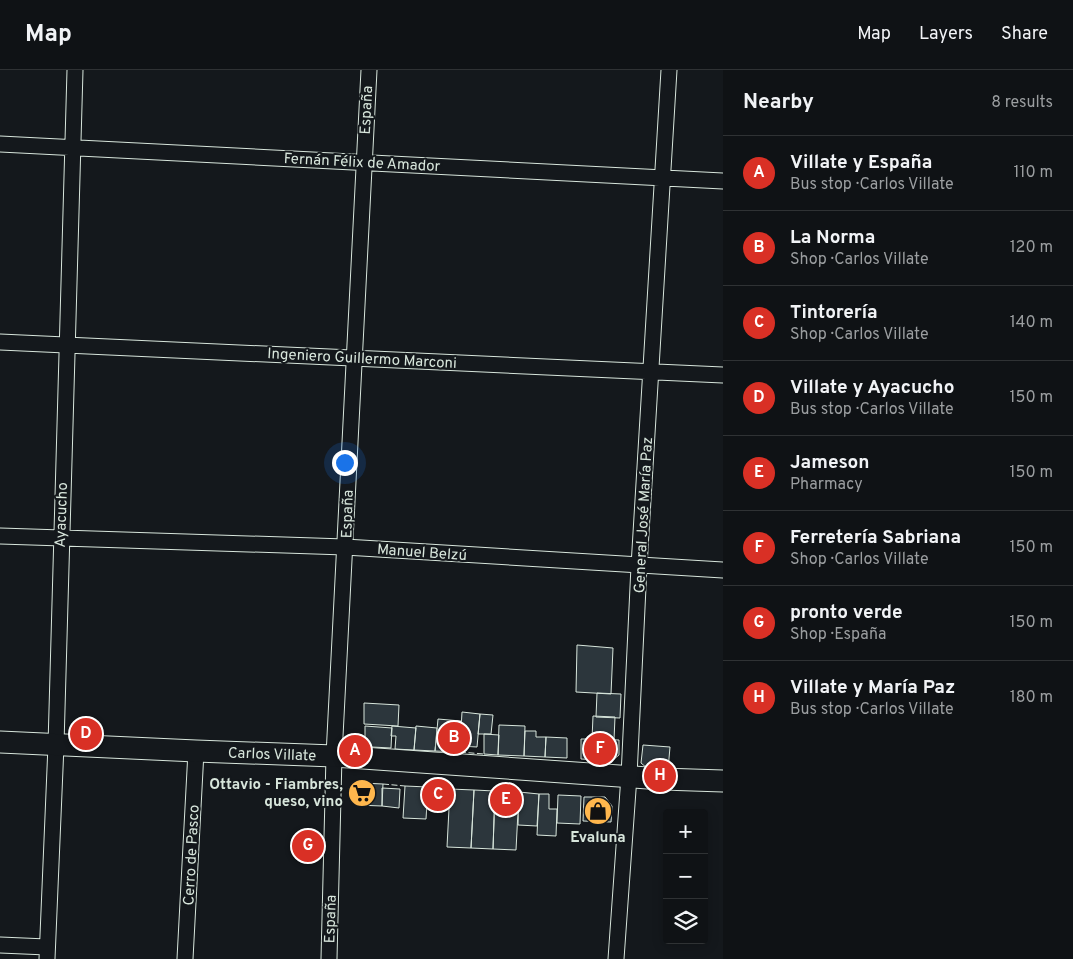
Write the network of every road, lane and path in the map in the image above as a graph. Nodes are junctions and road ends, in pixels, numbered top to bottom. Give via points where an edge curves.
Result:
1 (75, 70) edge
2 (369, 70) edge
3 (669, 70) edge
4 (0, 144) edge
5 (73, 148) junction
6 (363, 162) junction
7 (663, 178) junction
8 (723, 181) edge
9 (0, 342) edge
10 (67, 345) junction
11 (353, 358) junction
12 (651, 371) junction
13 (723, 374) edge
14 (0, 536) edge
15 (60, 539) junction
16 (345, 547) junction
17 (639, 566) junction
18 (723, 570) edge
19 (0, 742) edge
20 (56, 745) junction
21 (196, 751) junction
22 (334, 756) junction
23 (629, 776) junction
24 (723, 782) edge
25 (0, 945) edge
26 (47, 953) edge
27 (185, 959) edge
28 (332, 959) edge
29 (616, 959) edge

1 - 5 street, Ayacucho
2 - 6 street, España
3 - 7 street, General José María Paz
4 - 5 street, Fernán Félix de Amador
5 - 6 street, Fernán Félix de Amador
5 - 10 street, Ayacucho
6 - 7 street, Fernán Félix de Amador
6 - 11 street, España
7 - 8 street, Fernán Félix de Amador
7 - 12 street, General José María Paz
9 - 10 street, Ingeniero Guillermo Marconi
10 - 11 street, Ingeniero Guillermo Marconi
10 - 15 street, Ayacucho
11 - 12 street, Ingeniero Guillermo Marconi
11 - 16 street, España
12 - 13 street, Ingeniero Guillermo Marconi
12 - 17 street, General José María Paz
14 - 15 street, Manuel Belzú
15 - 16 street, Manuel Belzú
15 - 20 street, Ayacucho
16 - 17 street, Manuel Belzú
16 - 22 street, España
17 - 18 street, Manuel Belzú
17 - 23 street, General José María Paz
19 - 20 street, Carlos Villate
20 - 21 street, Carlos Villate
20 - 26 street, Ayacucho
21 - 22 street, Carlos Villate
21 - 27 street, Cerro de Pasco
22 - 23 street, Carlos Villate
22 - 28 street, España
23 - 24 street, Carlos Villate
23 - 29 street, General José María Paz
25 - 26 street

